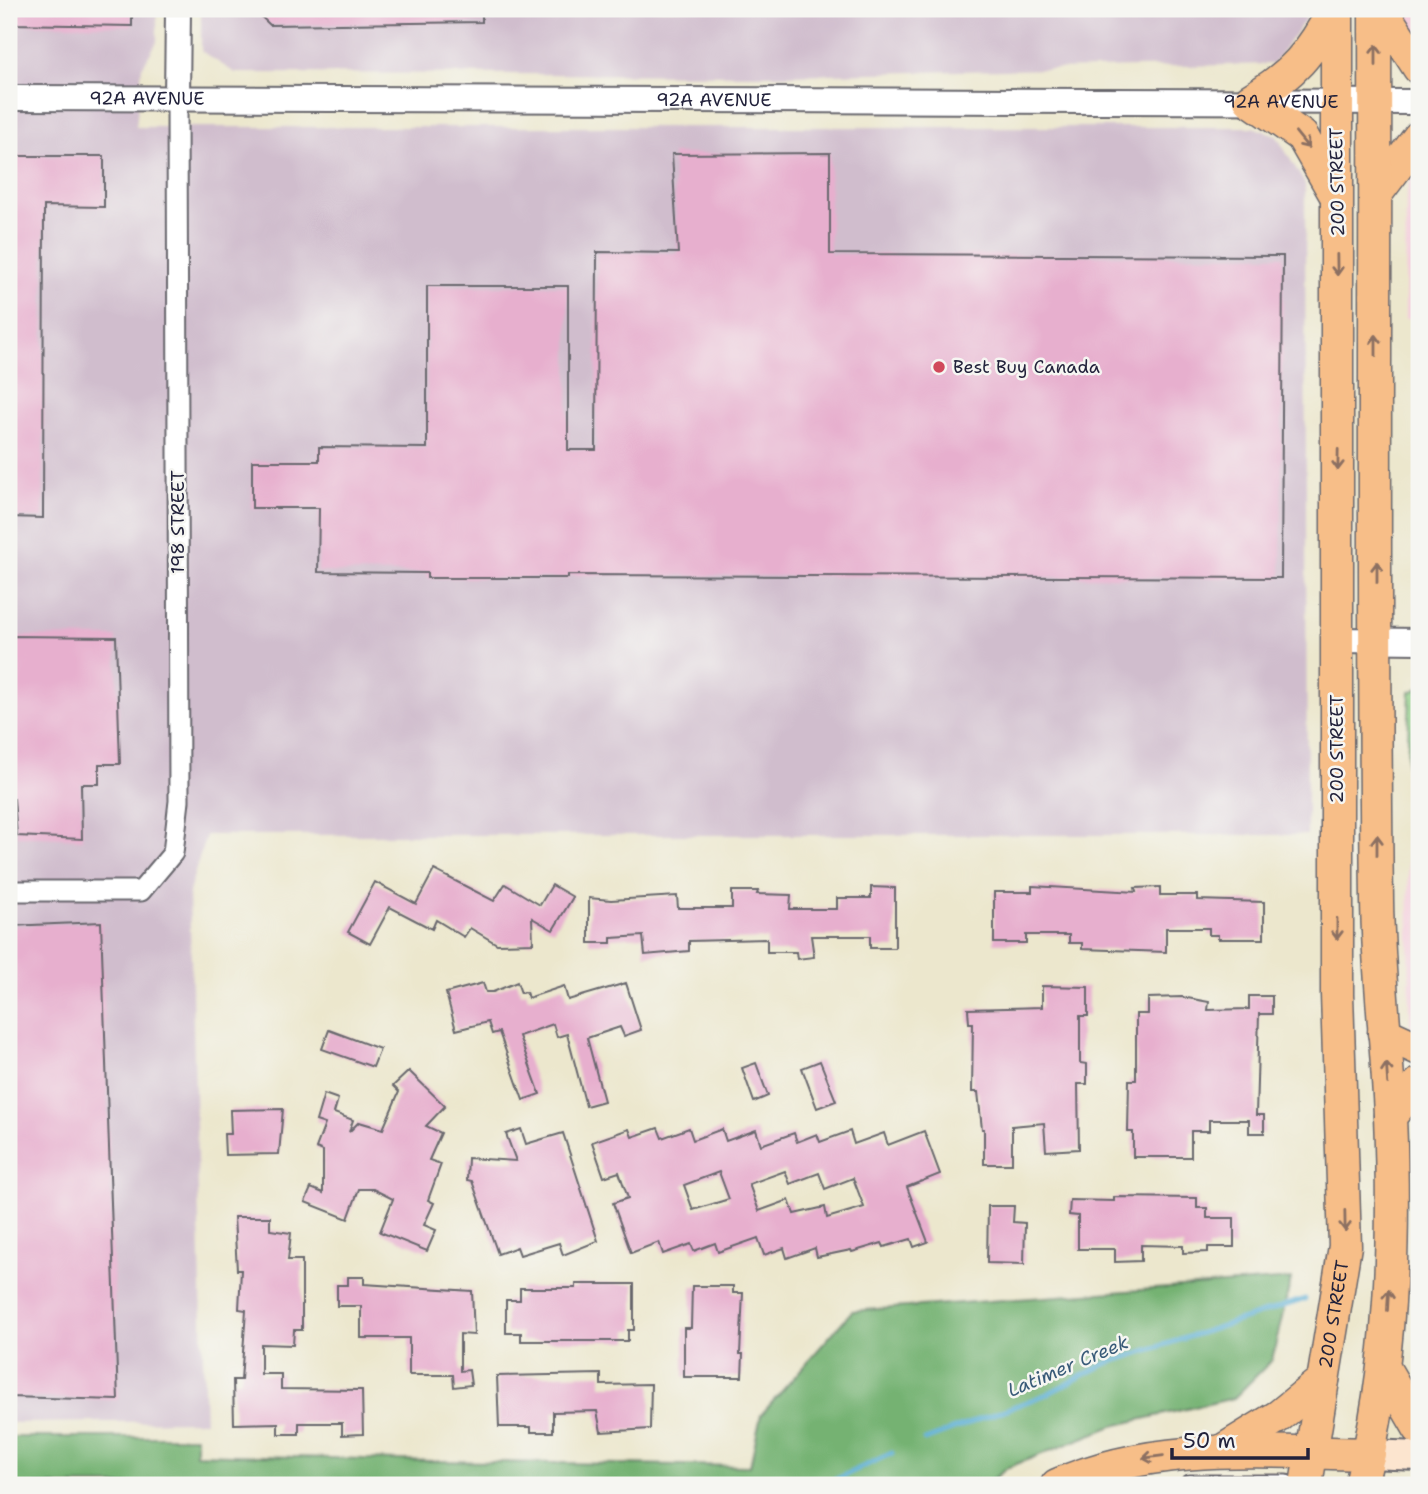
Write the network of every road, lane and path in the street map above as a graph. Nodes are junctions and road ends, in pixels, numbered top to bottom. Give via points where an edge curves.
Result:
1 (178, 9) edge
2 (1336, 9) edge
3 (1376, 9) edge
4 (1381, 9) edge
5 (1419, 68) edge
6 (9, 98) edge
7 (177, 98) junction
8 (1250, 100) junction
9 (1337, 101) junction
10 (1376, 102) junction
11 (1419, 102) edge
12 (1419, 137) edge
13 (1376, 194) junction
14 (1337, 197) junction
15 (1337, 640) junction
16 (1377, 641) junction
17 (1419, 641) edge
18 (9, 891) edge
19 (1384, 1033) junction
20 (1419, 1049) edge
21 (1419, 1084) edge
22 (1390, 1116) junction
23 (1384, 1368) junction
24 (1323, 1380) junction
25 (1419, 1428) edge
26 (1221, 1452) junction
27 (1314, 1453) junction
28 (1369, 1454) junction
29 (1419, 1456) edge
30 (1057, 1485) edge
31 (1190, 1485) edge
32 (1286, 1485) edge
33 (1306, 1485) edge
34 (1361, 1485) edge

1 - 7 street, 198 STREET
2 - 8 main road via 1301,64
2 - 9 main road, 200 STREET
10 -> 3 main road
4 - 5 main road
6 - 7 street, 92A AVENUE
7 - 8 street, 92A AVENUE
7 - 18 street, 198 STREET via 179,801 173,853 141,891
8 - 9 street, 92A AVENUE
8 -> 14 main road via 1302,136
9 - 10 street, 92A AVENUE
9 - 14 main road, 200 STREET
10 - 11 street, 92A AVENUE
10 - 13 main road
12 - 13 main road
16 -> 13 main road
14 -> 15 main road, 200 STREET
15 - 16 street
15 -> 24 main road, 200 STREET via 1337,994 1345,1246
16 - 17 street
19 -> 16 main road via 1377,904
19 - 20 main road
22 -> 19 main road
21 - 22 main road
23 -> 22 main road via 1391,1223
23 - 25 main road
23 - 28 main road
24 - 26 main road via 1279,1416
24 - 27 main road, 200 STREET
26 - 27 main road
26 -> 30 main road via 1130,1460
27 - 28 main road
27 - 33 main road, 200 STREET
28 - 29 main road
28 - 34 main road
31 - 32 street

